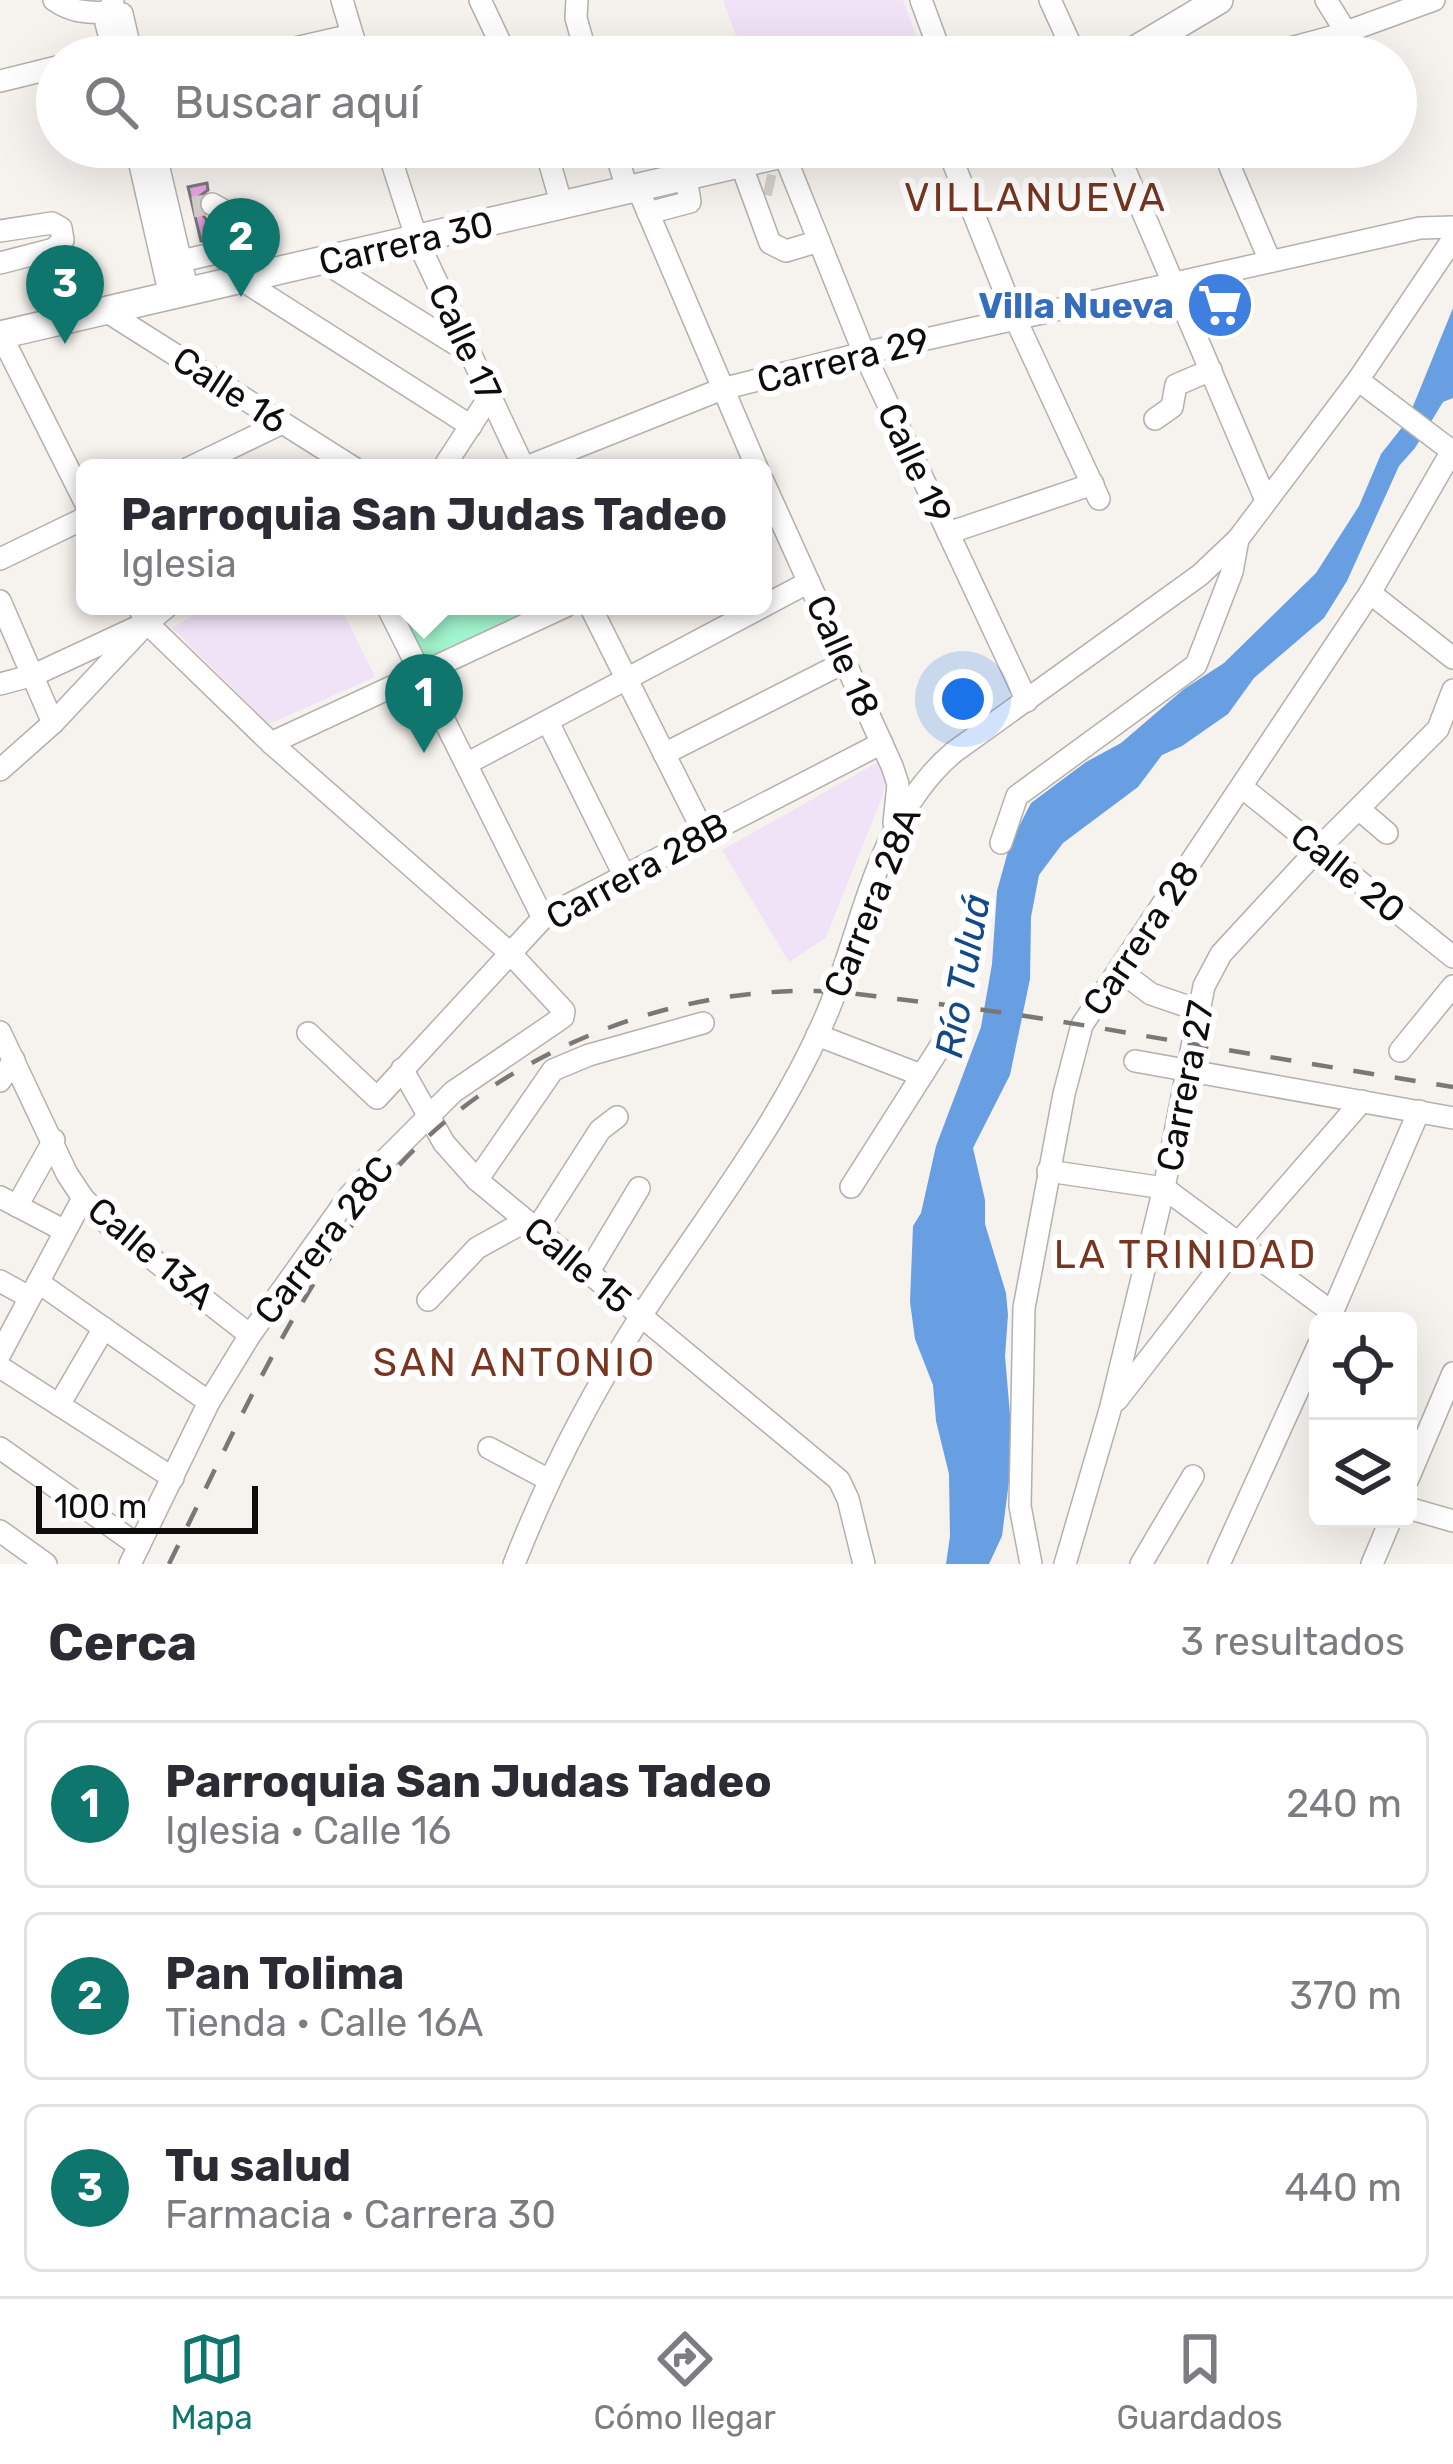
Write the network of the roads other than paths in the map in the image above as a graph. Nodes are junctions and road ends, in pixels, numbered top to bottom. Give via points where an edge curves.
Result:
1 (54, 0) edge
2 (342, 0) edge
3 (480, 0) edge
4 (577, 0) edge
5 (921, 0) edge
6 (1050, 0) edge
7 (1219, 0) edge
8 (1326, 0) edge
9 (1434, 0) edge
10 (119, 7) edge
11 (352, 36) edge
12 (498, 36) edge
13 (581, 36) edge
14 (934, 36) edge
15 (1066, 36) edge
16 (1158, 36) edge
17 (1339, 36) edge
18 (1354, 36) edge
19 (36, 73) edge
20 (0, 81) edge
21 (142, 168) edge
22 (159, 168) edge
23 (394, 168) edge
24 (551, 168) edge
25 (624, 168) edge
26 (685, 168) edge
27 (774, 168) tunnel mouth
28 (954, 168) edge
29 (1124, 168) edge
30 (1230, 168) edge
31 (769, 171) junction
32 (688, 178) junction
33 (638, 198) junction
34 (562, 206) junction
35 (169, 209) junction
36 (1453, 226) edge
37 (0, 232) edge
38 (232, 239) junction
39 (1453, 239) edge
40 (417, 240) junction
41 (819, 241) junction
42 (181, 261) junction
43 (1270, 261) junction
44 (324, 262) junction
45 (0, 263) edge
46 (252, 278) junction
47 (1174, 281) junction
48 (179, 294) junction
49 (106, 310) junction
50 (1016, 320) junction
51 (0, 335) edge
52 (864, 353) junction
53 (470, 354) junction
54 (1211, 370) junction
55 (1358, 380) junction
56 (722, 389) junction
57 (490, 396) junction
58 (1154, 419) dead end
59 (282, 423) junction
60 (471, 426) junction
61 (1448, 447) edge
62 (208, 459) edge
63 (340, 459) edge
64 (449, 459) edge
65 (520, 459) edge
66 (547, 459) edge
67 (753, 459) edge
68 (76, 484) edge
69 (1265, 498) junction
70 (772, 507) edge
71 (76, 522) edge
72 (948, 533) junction
73 (1238, 538) junction
74 (0, 559) edge
75 (809, 583) junction
76 (1370, 593) junction
77 (0, 601) edge
78 (772, 603) edge
79 (142, 615) edge
80 (392, 615) edge
81 (547, 615) edge
82 (594, 615) edge
83 (749, 615) edge
84 (1453, 658) edge
85 (845, 662) junction
86 (421, 673) junction
87 (34, 674) junction
88 (627, 680) junction
89 (0, 685) edge
90 (1453, 689) edge
91 (1027, 701) junction
92 (548, 722) junction
93 (53, 723) junction
94 (1446, 735) edge
95 (882, 742) junction
96 (271, 743) junction
97 (664, 754) junction
98 (468, 763) junction
99 (892, 766) junction
100 (0, 770) edge
101 (928, 777) junction
102 (1243, 788) junction
103 (1360, 810) junction
104 (704, 833) junction
105 (1387, 833) dead end
106 (891, 836) junction
107 (1001, 843) dead end
108 (1318, 849) junction
109 (623, 873) junction
110 (543, 918) junction
111 (509, 952) junction
112 (1453, 957) edge
113 (1119, 970) junction
114 (1453, 986) edge
115 (1198, 1010) junction
116 (703, 1023) dead end
117 (0, 1033) edge
118 (308, 1033) dead end
119 (818, 1035) junction
120 (947, 1036) dead end
121 (1400, 1051) dead end
122 (14, 1060) junction
123 (1136, 1061) dead end
124 (402, 1069) junction
125 (1187, 1071) junction
126 (921, 1075) junction
127 (0, 1082) edge
128 (1363, 1101) junction
129 (1419, 1111) junction
130 (616, 1117) dead end
131 (427, 1118) junction
132 (1453, 1118) edge
133 (54, 1139) junction
134 (1048, 1171) junction
135 (477, 1180) junction
136 (851, 1187) dead end
137 (639, 1188) dead end
138 (1164, 1188) junction
139 (83, 1198) junction
140 (9, 1202) edge
141 (531, 1226) junction
142 (65, 1231) junction
143 (1240, 1240) junction
144 (588, 1273) junction
145 (0, 1282) edge
146 (34, 1290) junction
147 (428, 1300) dead end
148 (1325, 1312) edge
149 (1333, 1312) edge
150 (640, 1317) junction
151 (104, 1328) junction
152 (250, 1335) junction
153 (0, 1354) edge
154 (1309, 1366) edge
155 (0, 1367) edge
156 (1453, 1373) edge
157 (209, 1402) junction
158 (59, 1405) junction
159 (1110, 1410) junction
160 (1443, 1423) edge
161 (0, 1448) edge
162 (488, 1448) dead end
163 (1417, 1465) edge
164 (1193, 1476) dead end
165 (173, 1478) junction
166 (549, 1480) junction
167 (1417, 1511) edge
168 (1453, 1521) edge
169 (1387, 1528) edge
170 (0, 1531) edge
171 (135, 1555) edge
172 (46, 1564) edge
173 (514, 1564) edge
174 (864, 1564) edge
175 (1031, 1564) edge
176 (1065, 1564) edge
177 (1141, 1564) edge
178 (1219, 1564) edge
179 (1372, 1564) edge

1 - 10 street via 89,16
2 - 11 street
3 - 12 street
4 - 13 street
5 - 14 street
6 - 15 street
7 - 16 main road
8 - 17 street
9 - 18 street
19 - 20 street
21 - 48 street, Calle 16
22 - 35 street, Calle 16
23 - 40 street, Calle 17
24 - 34 street
25 - 33 street
26 - 32 street
27 - 31 main road, Carrera 30
28 - 50 street
29 - 47 street
30 - 43 street
31 - 32 main road, Carrera 30
31 - 41 street, Calle 19
31 - 41 street via 770,243 786,251
32 - 33 main road, Carrera 30
33 - 34 main road, Carrera 30
33 - 56 street
34 - 40 main road, Carrera 30
35 - 38 street via 223,210
35 - 42 street, Calle 16
36 - 43 street, Carrera 29
37 - 45 street via 52,223 63,240
38 - 42 street
38 - 46 street via 253,250
39 - 55 street, Carrera 28A
40 - 44 main road, Carrera 30
40 - 53 street, Calle 17
41 - 52 street, Calle 19
42 - 48 street, Calle 16
43 - 47 street, Carrera 29
44 - 46 main road, Carrera 30
44 - 53 street
46 - 48 main road, Carrera 30
46 - 60 street
47 - 50 street, Carrera 29
47 - 54 street
48 - 49 main road, Carrera 30
49 - 51 main road, Carrera 30
49 - 59 street, Calle 16
50 - 52 street, Carrera 29
50 - 72 street via 1096,492
51 - 68 street
52 - 56 street, Carrera 29
52 - 72 street, Calle 19
53 - 57 street, Calle 17
54 - 58 street via 1176,385 1172,406
54 - 69 street
55 - 61 street
55 - 69 street, Carrera 28A
56 - 66 street, Carrera 29
56 - 67 street
57 - 60 street
57 - 65 street, Calle 17
59 - 62 street
59 - 63 street, Calle 16
60 - 64 street
61 - 76 street, Carrera 28
69 - 73 street, Carrera 28A
70 - 75 street, Calle 18
71 - 74 street
72 - 91 street, Calle 19
73 - 91 street, Carrera 28A via 1200,575
73 - 107 street via 1196,665 1017,796
75 - 78 street
75 - 85 street, Calle 18
76 - 84 street
76 - 102 street, Carrera 28
77 - 87 street
79 - 87 street
79 - 93 street
79 - 96 street
80 - 86 street
81 - 86 street
82 - 88 street
83 - 88 street
85 - 95 street, Calle 18
85 - 97 street
86 - 96 street
86 - 98 street
87 - 89 street
87 - 93 street
88 - 92 street
88 - 97 street
90 - 94 street, Carrera 27
91 - 101 street, Carrera 28A
92 - 98 street
92 - 109 street
93 - 100 street
94 - 103 street, Carrera 27
95 - 99 street, Calle 18
95 - 104 street, Carrera 28B
96 - 111 street
97 - 104 street
98 - 110 street
99 - 101 street via 910,780
99 - 106 street, Calle 18 via 898,800
101 - 106 street, Carrera 28A
102 - 108 street, Calle 20
102 - 113 street, Carrera 28
103 - 105 street
103 - 108 street, Carrera 27
104 - 109 street, Carrera 28B
106 - 119 street, Carrera 28A
108 - 112 street, Calle 20
108 - 115 street, Carrera 27 via 1222,954
109 - 110 street, Carrera 28B
110 - 111 street, Carrera 28B
111 - 124 street, Carrera 28B
111 - 131 street, Carrera 28C via 563,1017
113 - 115 street via 1151,994
113 - 134 street, Carrera 28 via 1082,1025
114 - 121 street
115 - 125 street, Carrera 27
116 - 135 street via 553,1070
117 - 122 street, Calle 13A
118 - 124 street, Carrera 28B via 376,1098
119 - 126 street
119 - 150 street, Carrera 28A
120 - 126 street
122 - 127 street
122 - 133 street, Calle 13A
123 - 125 street
124 - 131 street, Calle 15
125 - 128 street
125 - 138 street, Carrera 27
126 - 136 street
128 - 129 street
128 - 143 street
129 - 132 street
129 - 149 street
130 - 141 street
131 - 135 street, Calle 15
131 - 152 street, Carrera 28C via 350,1196
133 - 139 street, Calle 13A
133 - 140 street
134 - 138 street
134 - 175 street, Carrera 28 via 1022,1332 1020,1506
135 - 141 street, Calle 15
137 - 144 street
138 - 143 street
138 - 159 street, Carrera 27
139 - 142 street
139 - 152 street, Calle 13A
140 - 142 street
141 - 144 street, Calle 15
141 - 147 street via 477,1248
142 - 146 street
143 - 148 street
143 - 159 street
144 - 150 street, Calle 15
145 - 146 street
146 - 151 street
146 - 153 street
150 - 166 street, Carrera 28A
150 - 174 street, Calle 15 via 839,1480
151 - 157 street
151 - 158 street
152 - 157 street, Carrera 28C
154 - 178 street
155 - 158 street
156 - 160 street
157 - 165 street, Carrera 28C
158 - 165 street
159 - 176 street, Carrera 27
160 - 163 street
161 - 171 street
162 - 166 street
164 - 177 street
165 - 171 street, Carrera 28C
166 - 173 street, Carrera 28A
167 - 168 street
169 - 179 street
170 - 172 street

